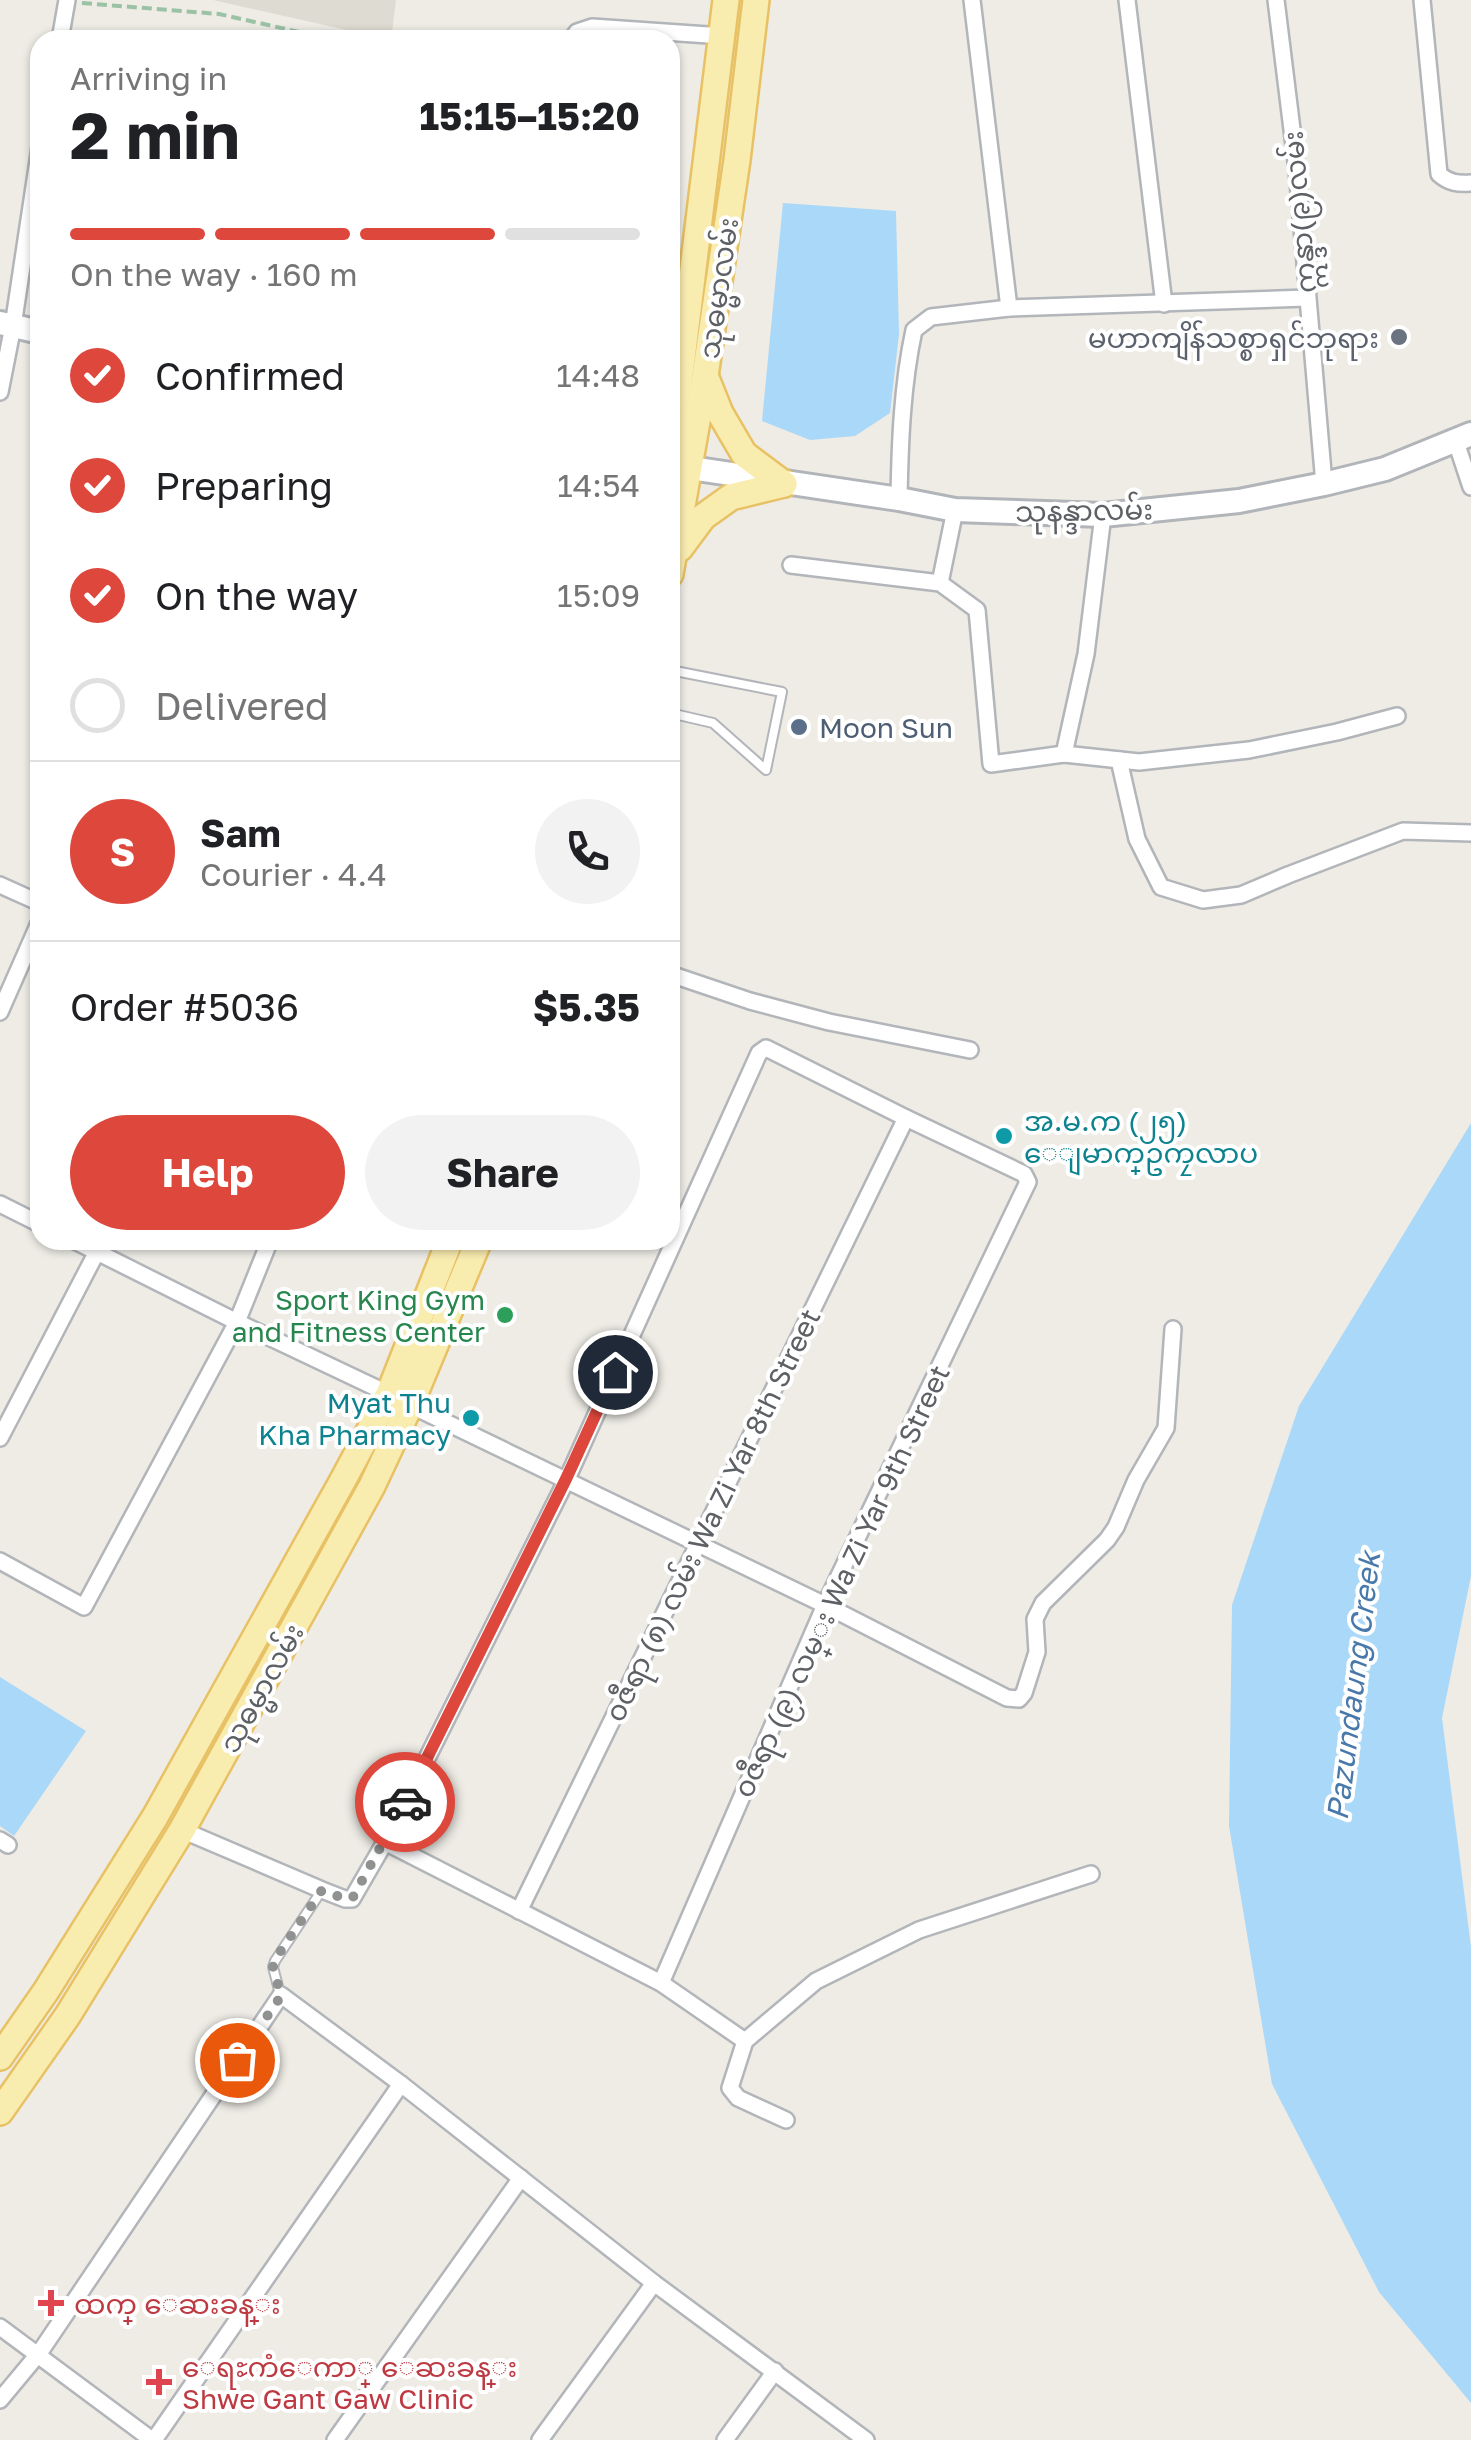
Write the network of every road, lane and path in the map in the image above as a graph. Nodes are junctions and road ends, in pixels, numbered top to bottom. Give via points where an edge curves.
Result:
1 (726, 0) edge
2 (756, 0) edge
3 (972, 0) edge
4 (1128, 0) edge
5 (1276, 0) edge
6 (1422, 0) edge
7 (67, 1) edge
8 (62, 30) edge
9 (290, 30) edge
10 (582, 30) edge
11 (636, 30) edge
12 (680, 33) edge
13 (723, 36) junction
14 (1471, 183) edge
15 (30, 199) edge
16 (1307, 298) junction
17 (1164, 304) junction
18 (1009, 308) junction
19 (6, 325) edge
20 (693, 372) junction
21 (680, 385) edge
22 (0, 392) edge
23 (680, 410) edge
24 (1464, 438) edge
25 (680, 467) edge
26 (784, 484) junction
27 (1324, 484) junction
28 (1471, 487) edge
29 (899, 499) junction
30 (955, 510) junction
31 (1104, 515) junction
32 (680, 552) edge
33 (791, 564) dead end
34 (940, 583) junction
35 (680, 672) edge
36 (680, 714) edge
37 (1397, 716) dead end
38 (1064, 754) junction
39 (1120, 760) junction
40 (1471, 832) edge
41 (0, 885) edge
42 (30, 898) edge
43 (30, 944) edge
44 (680, 978) edge
45 (0, 1012) edge
46 (970, 1050) dead end
47 (906, 1118) junction
48 (0, 1204) edge
49 (30, 1219) edge
50 (680, 1227) edge
51 (98, 1250) edge
52 (107, 1250) edge
53 (266, 1250) edge
54 (447, 1250) edge
55 (474, 1250) edge
56 (670, 1250) edge
57 (238, 1322) junction
58 (1172, 1330) dead end
59 (400, 1400) junction
60 (0, 1438) edge
61 (566, 1479) junction
62 (698, 1543) junction
63 (0, 1561) edge
64 (825, 1605) junction
65 (182, 1830) junction
66 (385, 1842) junction
67 (1091, 1874) dead end
68 (322, 1890) junction
69 (519, 1911) junction
70 (661, 1983) junction
71 (281, 1996) junction
72 (745, 2042) junction
73 (0, 2057) edge
74 (401, 2084) junction
75 (0, 2112) edge
76 (786, 2120) dead end
77 (521, 2178) junction
78 (654, 2283) junction
79 (0, 2327) edge
80 (38, 2355) junction
81 (775, 2371) junction
82 (0, 2400) edge
83 (153, 2440) edge
84 (335, 2440) edge
85 (540, 2440) edge
86 (726, 2440) edge
87 (866, 2440) edge

1 - 13 main road, သုဓမ္မာလမ်း
2 - 20 main road, သုဓမ္မာလမ်း via 737,160
3 - 18 street
4 - 17 street
5 - 16 street, ဣန္ဒာ(၉)လမ်း
6 - 14 street via 1439,174
7 - 8 street
7 - 9 path via 219,14
10 - 11 street
12 - 13 street
13 - 20 main road, သုဓမ္မာလမ်း
15 - 19 street
16 - 17 street
16 - 27 street, ဣန္ဒာ(၉)လမ်း
17 - 18 street
18 - 29 street via 931,316 914,330 901,416
19 - 22 street
20 - 21 main road
20 - 23 main road, သုဓမ္မာလမ်း
20 - 25 main road, သုဓမ္မာလမ်း
20 - 26 main road via 744,454
24 - 27 main road, သုနန္ဒာလမ်း
24 - 28 street
25 - 26 main road, သုနန္ဒာလမ်း
26 - 29 main road, သုနန္ဒာလမ်း
26 - 32 main road via 731,497 702,516
27 - 31 main road, သုနန္ဒာလမ်း
29 - 30 main road, သုနန္ဒာလမ်း
30 - 31 main road, သုနန္ဒာလမ်း
30 - 34 street
31 - 38 street via 1086,654
33 - 34 street
34 - 38 street via 978,610 991,764
35 - 36 lane via 782,692 766,770 713,722
37 - 39 street via 1248,750
38 - 39 street
39 - 40 street via 1137,839 1162,887 1203,900 1242,895 1403,831
41 - 42 street
43 - 45 street
44 - 46 street via 828,1022
47 - 50 street via 766,1048
47 - 62 street, ၀ဇီရာ (၈) လမ်း Wa Zi Yar 8th Street
47 - 64 street, ၀ဇီရာ (၉) လမ္း Wa Zi Yar 9th Street via 1024,1174 1028,1182
48 - 49 street
51 - 60 street
52 - 57 street
53 - 57 street
54 - 59 main road, သုဓမ္မာလမ်း
55 - 59 main road, သုဓမ္မာလမ်း
56 - 61 street
57 - 59 street
57 - 63 street via 84,1607
58 - 64 street via 1166,1428 1107,1540 1042,1603 1035,1619 1037,1652 1019,1699
59 - 61 street
59 - 65 main road, သုဓမ္မာလမ်း via 362,1503
59 - 73 main road, သုဓမ္မာလမ်း via 154,1817
61 - 62 street
61 - 66 street
62 - 64 street
62 - 69 street, ၀ဇီရာ (၈) လမ်း Wa Zi Yar 8th Street
64 - 70 street, ၀ဇီရာ (၉) လမ္း Wa Zi Yar 9th Street
65 - 68 street
65 - 75 main road, သုဓမ္မာလမ်း
66 - 68 street via 352,1899
66 - 69 street
67 - 72 street via 919,1930 816,1981
68 - 71 lane via 274,1961
69 - 70 street
70 - 72 street
71 - 74 street
71 - 80 street
72 - 76 street via 730,2088
74 - 77 street
74 - 83 street
77 - 78 street
77 - 84 street
78 - 81 street
78 - 85 street
79 - 80 street
80 - 82 street
80 - 83 street
81 - 86 street
81 - 87 street

